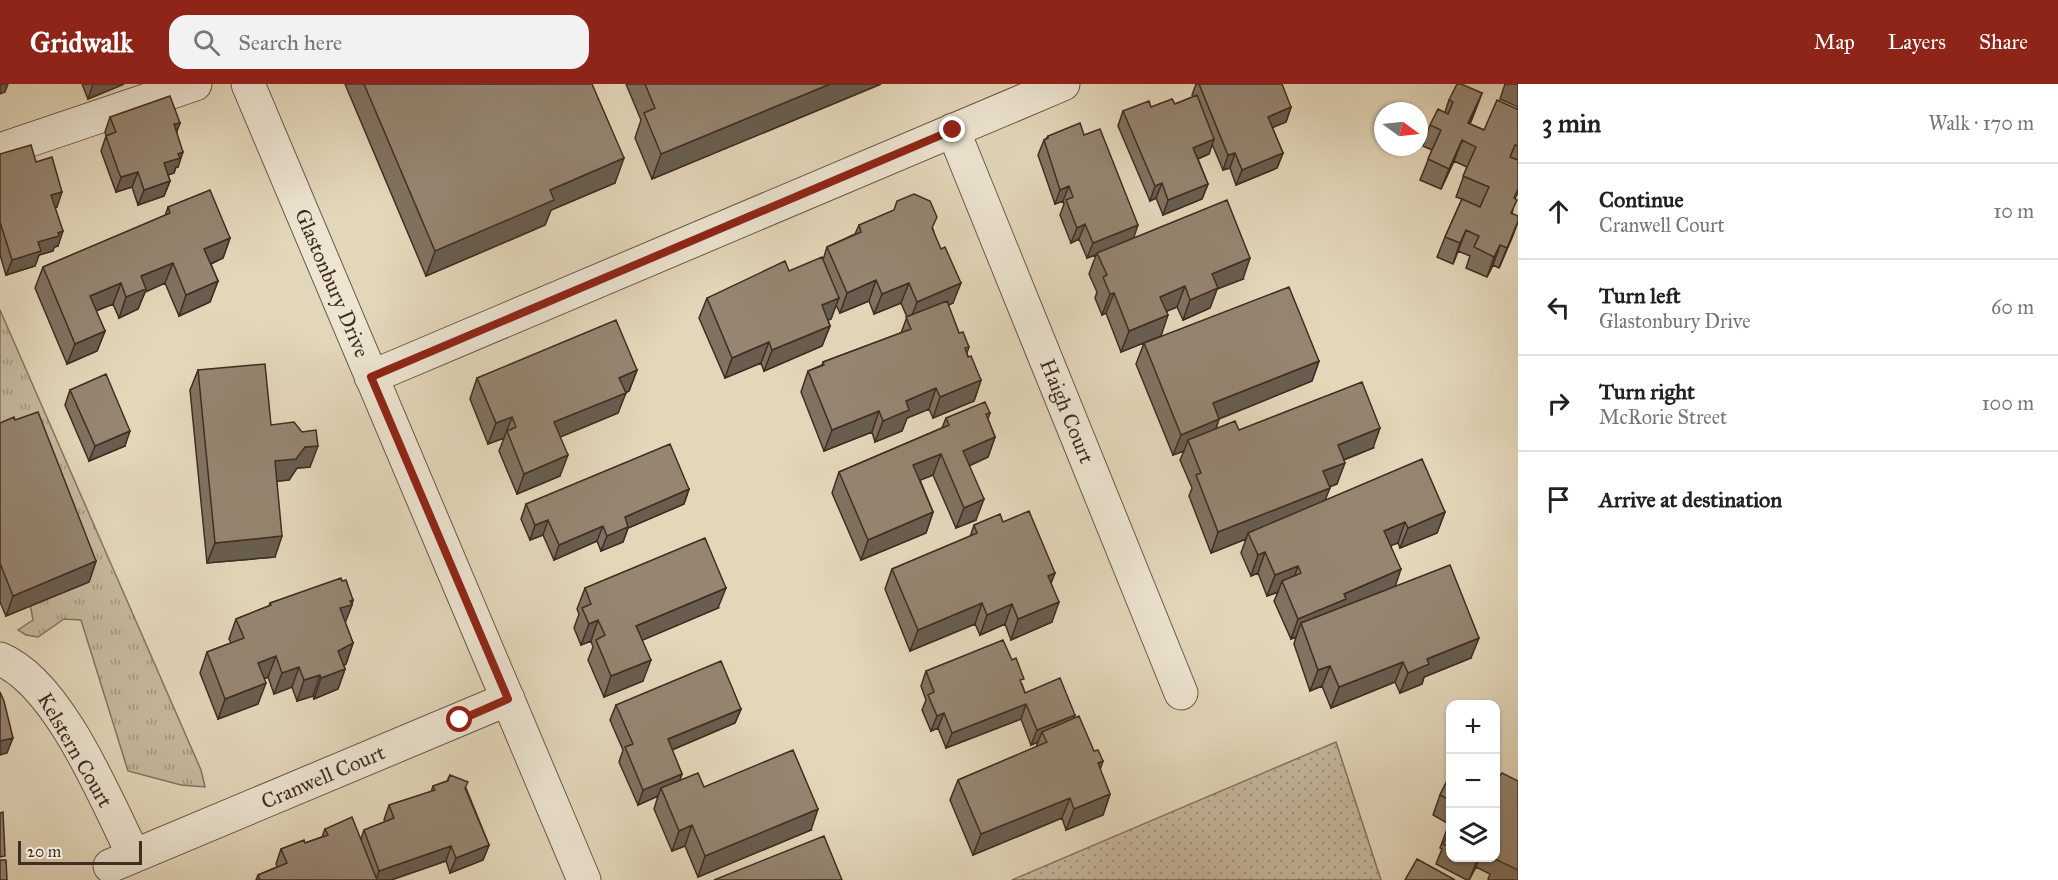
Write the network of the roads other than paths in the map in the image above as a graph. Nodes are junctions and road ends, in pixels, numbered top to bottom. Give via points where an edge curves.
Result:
1 (195, 84) edge
2 (248, 84) edge
3 (1064, 84) edge
4 (953, 130) junction
5 (0, 150) edge
6 (371, 377) junction
7 (0, 659) edge
8 (1181, 693) dead end
9 (508, 699) junction
10 (125, 864) edge
11 (584, 880) edge

1 - 5 street
2 - 6 street, Glastonbury Drive
3 - 4 street
4 - 6 street
4 - 8 street, Haigh Court
6 - 9 street, Glastonbury Drive
7 - 10 street, Kelstern Court via 22,670 48,698 84,758
9 - 10 street, Cranwell Court
9 - 11 street, Glastonbury Drive

